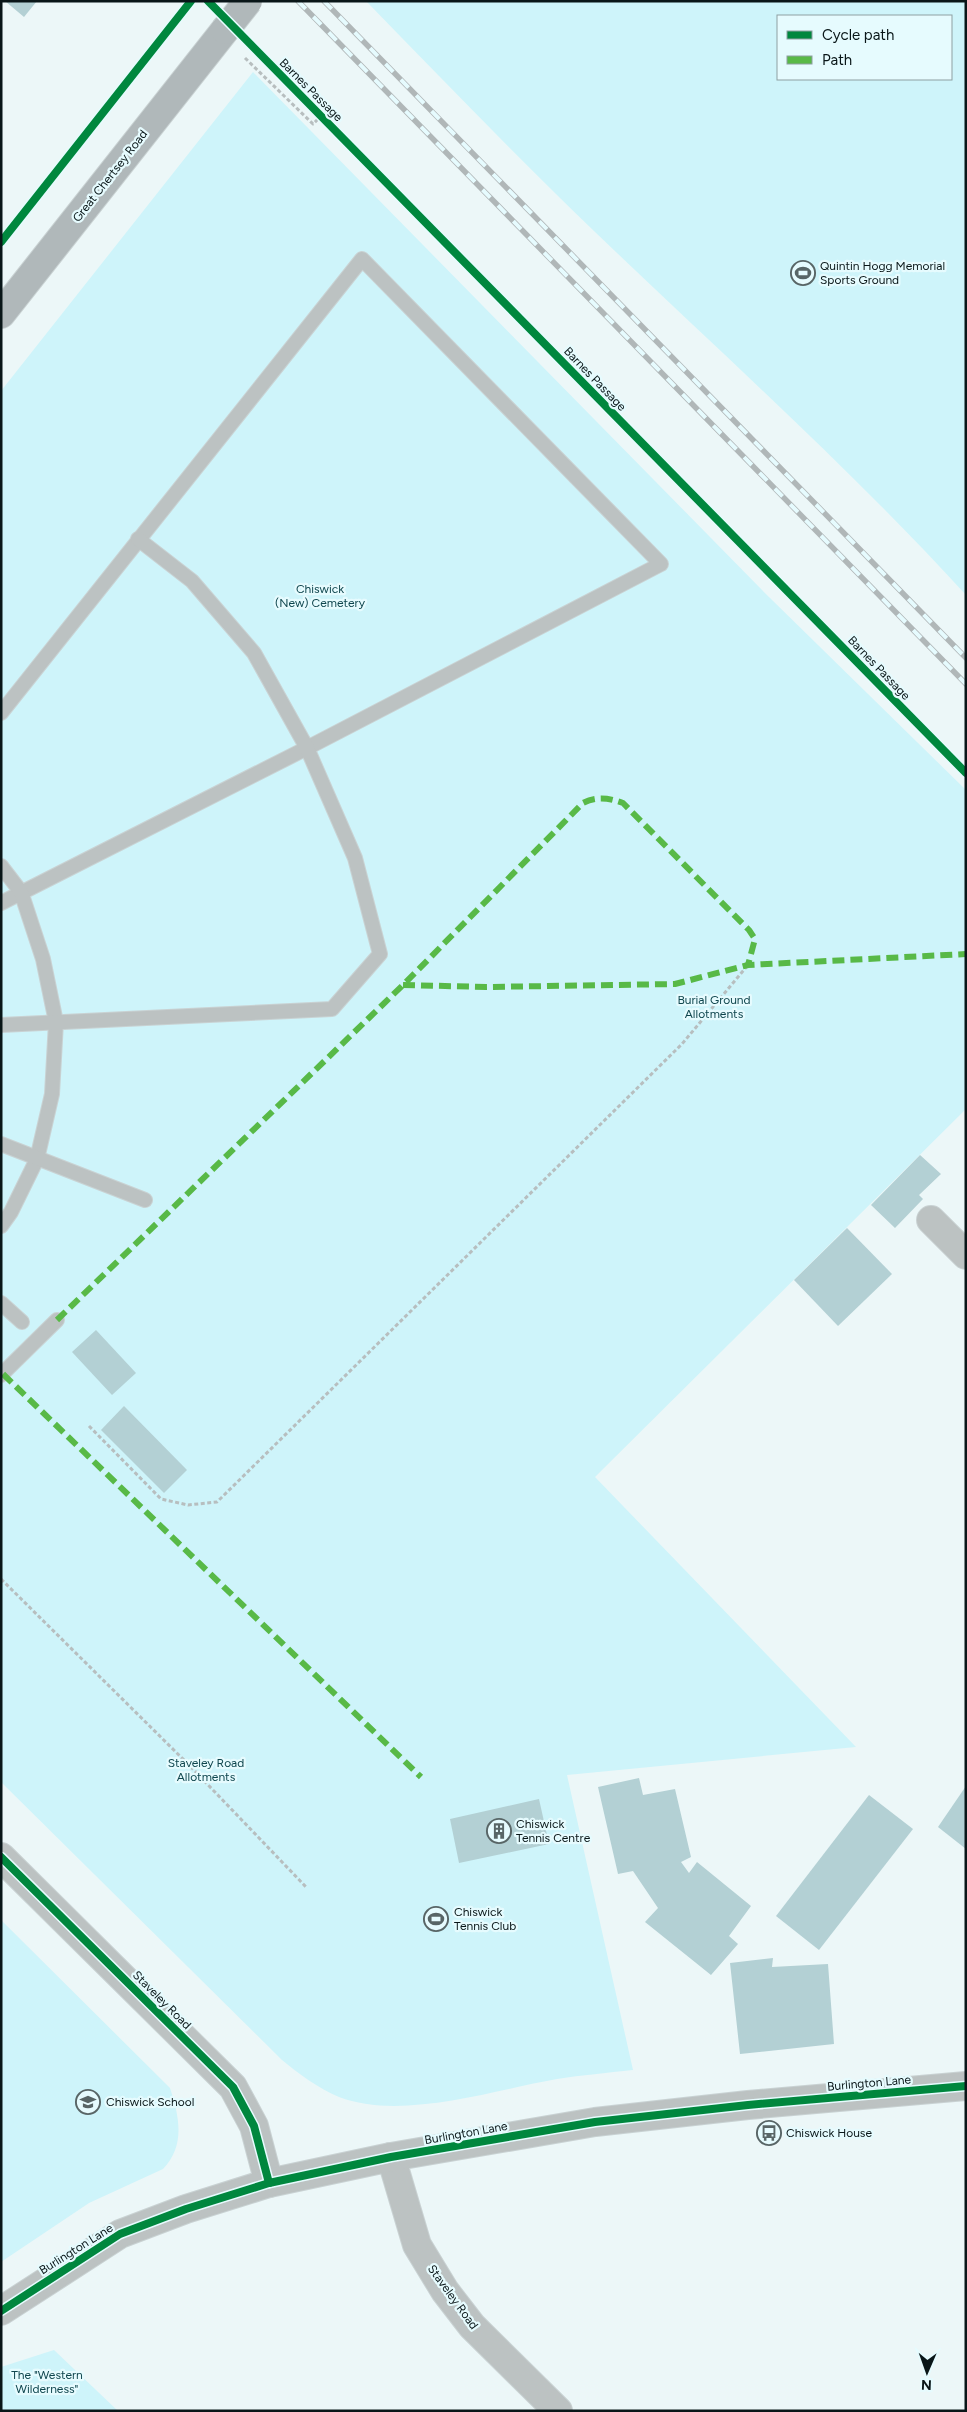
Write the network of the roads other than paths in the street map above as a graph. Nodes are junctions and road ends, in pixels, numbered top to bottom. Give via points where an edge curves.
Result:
1 (248, 1) edge
2 (1, 314) edge
3 (138, 539) junction
4 (1, 713) edge
5 (307, 748) junction
6 (1, 866) edge
7 (21, 892) junction
8 (1, 903) edge
9 (56, 1022) junction
10 (1, 1025) edge
11 (1, 1144) edge
12 (37, 1158) junction
13 (145, 1200) dead end
14 (931, 1220) dead end
15 (1, 1226) edge
16 (966, 1255) edge
17 (1, 1303) edge
18 (57, 1320) dead end
19 (22, 1322) dead end
20 (1, 1376) edge
21 (1, 1857) edge
22 (966, 2086) edge
23 (391, 2157) junction
24 (269, 2183) junction
25 (1, 2311) edge
26 (558, 2411) edge

1 - 2 highway, Great Chertsey Road, bridge via 231,37
3 - 4 lane
3 - 5 lane via 192,581 254,653
3 - 5 lane via 362,259 661,564
5 - 7 lane
5 - 9 lane via 355,858 380,954 332,1010
6 - 7 lane
7 - 8 lane
7 - 9 lane via 43,959
9 - 10 lane
9 - 12 lane via 52,1094
11 - 12 lane
12 - 13 lane
12 - 15 lane
14 - 16 street
17 - 19 lane
18 - 20 lane
21 - 24 street, Staveley Road via 233,2086 254,2126
22 - 23 street, Burlington Lane via 595,2122
23 - 24 street, Burlington Lane
23 - 26 street, Staveley Road via 417,2245 445,2291 472,2326
24 - 25 street, Burlington Lane via 120,2234

